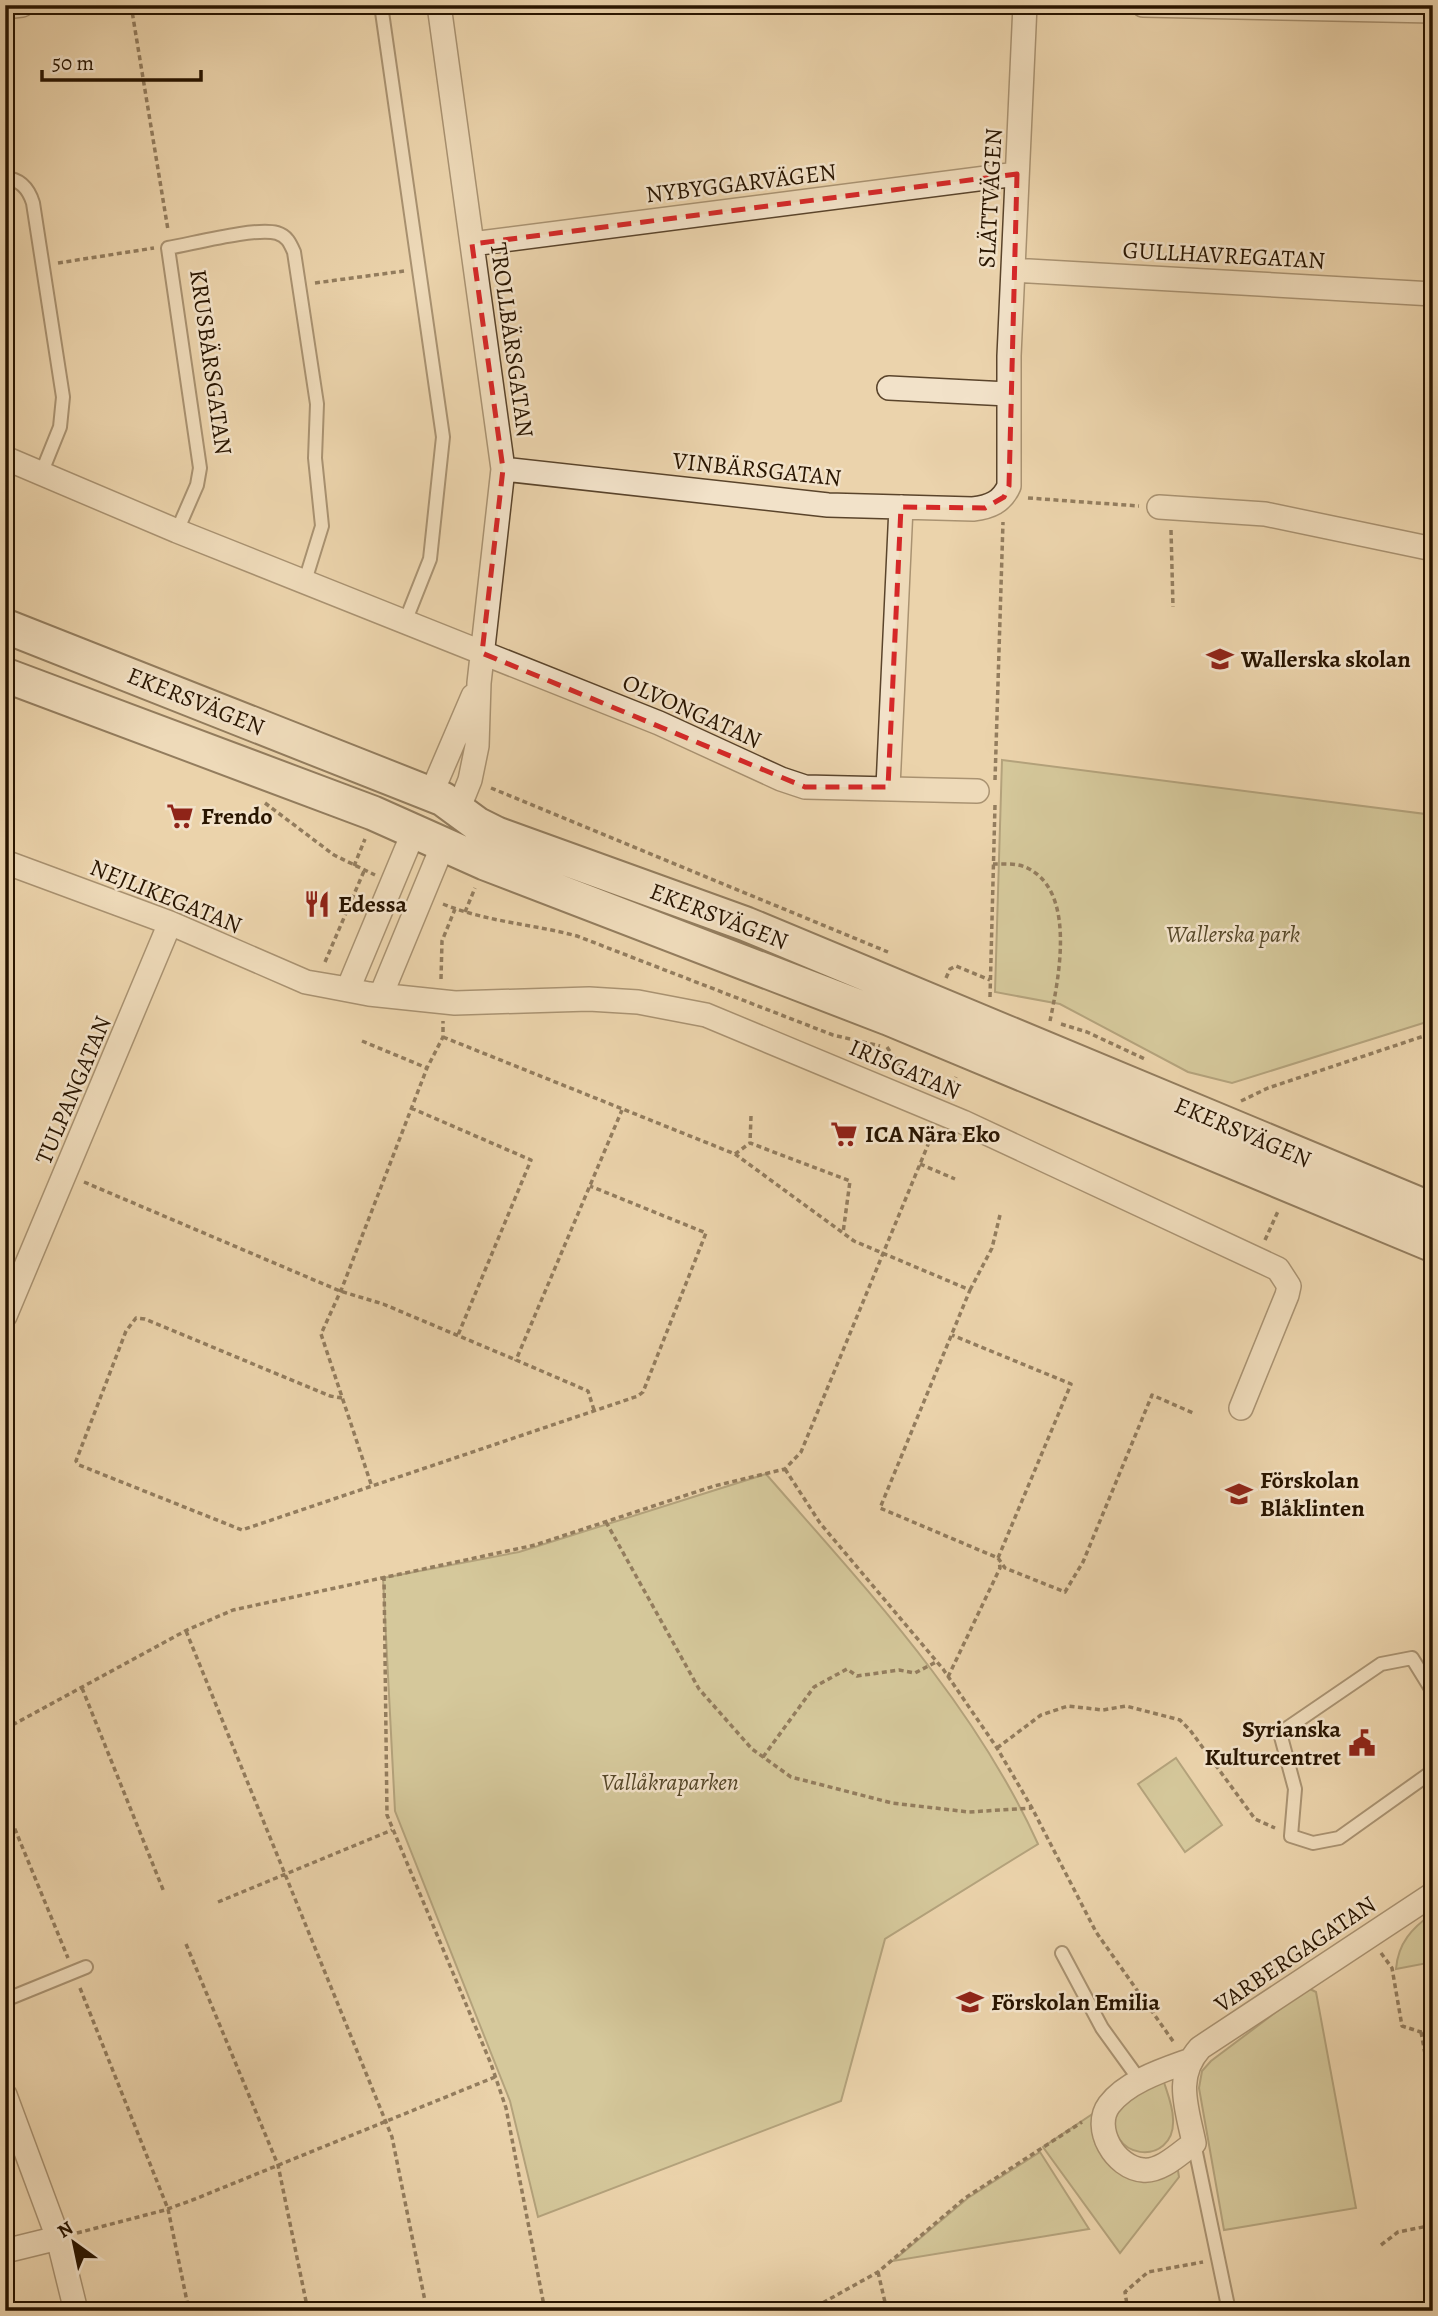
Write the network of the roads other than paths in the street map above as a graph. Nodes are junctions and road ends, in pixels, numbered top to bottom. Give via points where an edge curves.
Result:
1 (22, 5) edge
2 (381, 5) edge
3 (439, 5) edge
4 (1025, 5) edge
5 (1143, 5) edge
6 (5, 7) edge
7 (1433, 11) edge
8 (1017, 174) junction
9 (5, 178) edge
10 (472, 244) junction
11 (1013, 270) junction
12 (1433, 294) edge
13 (889, 388) dead end
14 (1008, 394) junction
15 (5, 458) edge
16 (503, 469) junction
17 (41, 474) junction
18 (1004, 497) joint
19 (901, 507) junction
20 (1165, 507) road end
21 (177, 531) junction
22 (1433, 549) edge
23 (305, 582) junction
24 (405, 622) junction
25 (5, 626) edge
26 (482, 653) junction
27 (5, 675) edge
28 (479, 683) junction
29 (888, 787) junction
30 (989, 795) road end
31 (444, 802) junction
32 (429, 838) junction
33 (5, 862) edge
34 (170, 923) junction
35 (366, 992) junction
36 (1433, 1210) edge
37 (1433, 1245) edge
38 (5, 1316) edge
39 (1241, 1408) dead end
40 (1433, 1692) edge
41 (1433, 1771) edge
42 (1433, 1894) edge
43 (1062, 1952) dead end
44 (80, 1970) road end
45 (5, 2000) edge
46 (1188, 2061) junction
47 (1140, 2082) junction
48 (5, 2095) edge
49 (1194, 2143) junction
50 (58, 2238) junction
51 (5, 2251) edge
52 (76, 2311) edge
53 (1230, 2311) edge

1 - 6 street
2 - 24 lane via 443,437 430,559
3 - 10 street, TROLLBÄRSGATAN
4 - 8 street, SLÄTTVÄGEN
5 - 7 street
8 - 10 street, NYBYGGARVÄGEN
8 - 11 street, SLÄTTVÄGEN
9 - 17 lane via 18,181 30,194 64,408
10 - 16 street, TROLLBÄRSGATAN
11 - 12 street, GULLHAVREGATAN
11 - 14 street, SLÄTTVÄGEN
13 - 14 street
14 - 18 street, SLÄTTVÄGEN via 1009,486
15 - 17 street
16 - 19 street, VINBÄRSGATAN via 828,505
16 - 26 street, TROLLBÄRSGATAN
17 - 21 street
18 - 19 street, VINBÄRSGATAN via 985,508
19 - 29 street
20 - 22 street via 1265,514
21 - 23 street
21 - 23 lane, KRUSBÄRSGATAN via 200,468 168,248 276,233 290,243 317,404 315,458 322,526
23 - 24 street
24 - 26 street
25 - 31 main road, EKERSVÄGEN
26 - 28 street, TROLLBÄRSGATAN
26 - 29 street, OLVONGATAN via 805,787
27 - 32 main road, EKERSVÄGEN
28 - 31 street, TROLLBÄRSGATAN
28 - 31 street, TROLLBÄRSGATAN via 477,746 470,780
29 - 30 street, OLVONGATAN
31 - 32 main road
31 - 36 main road, EKERSVÄGEN via 498,834 746,924
32 - 35 street
32 - 35 street
32 - 37 main road, EKERSVÄGEN via 888,1018
33 - 34 street, NEJLIKEGATAN
34 - 35 street, NEJLIKEGATAN via 311,983
34 - 38 street, TULPANGATAN
35 - 39 street, IRISGATAN via 443,1001 638,1002 706,1015 923,1104 1258,1258 1278,1269 1289,1286
40 - 41 lane via 1412,1658 1381,1664 1280,1733 1295,1789 1291,1836 1313,1843 1339,1838
42 - 46 street, VARBERGAGATAN via 1200,2048
43 - 47 lane via 1101,2028
44 - 45 lane
46 - 47 street, VARBERGAGATAN
46 - 49 street via 1185,2096
47 - 49 street, VARBERGAGATAN via 1110,2103 1104,2113 1109,2146 1122,2163 1142,2171 1157,2168
48 - 50 street
49 - 53 lane
50 - 51 street
50 - 52 street

